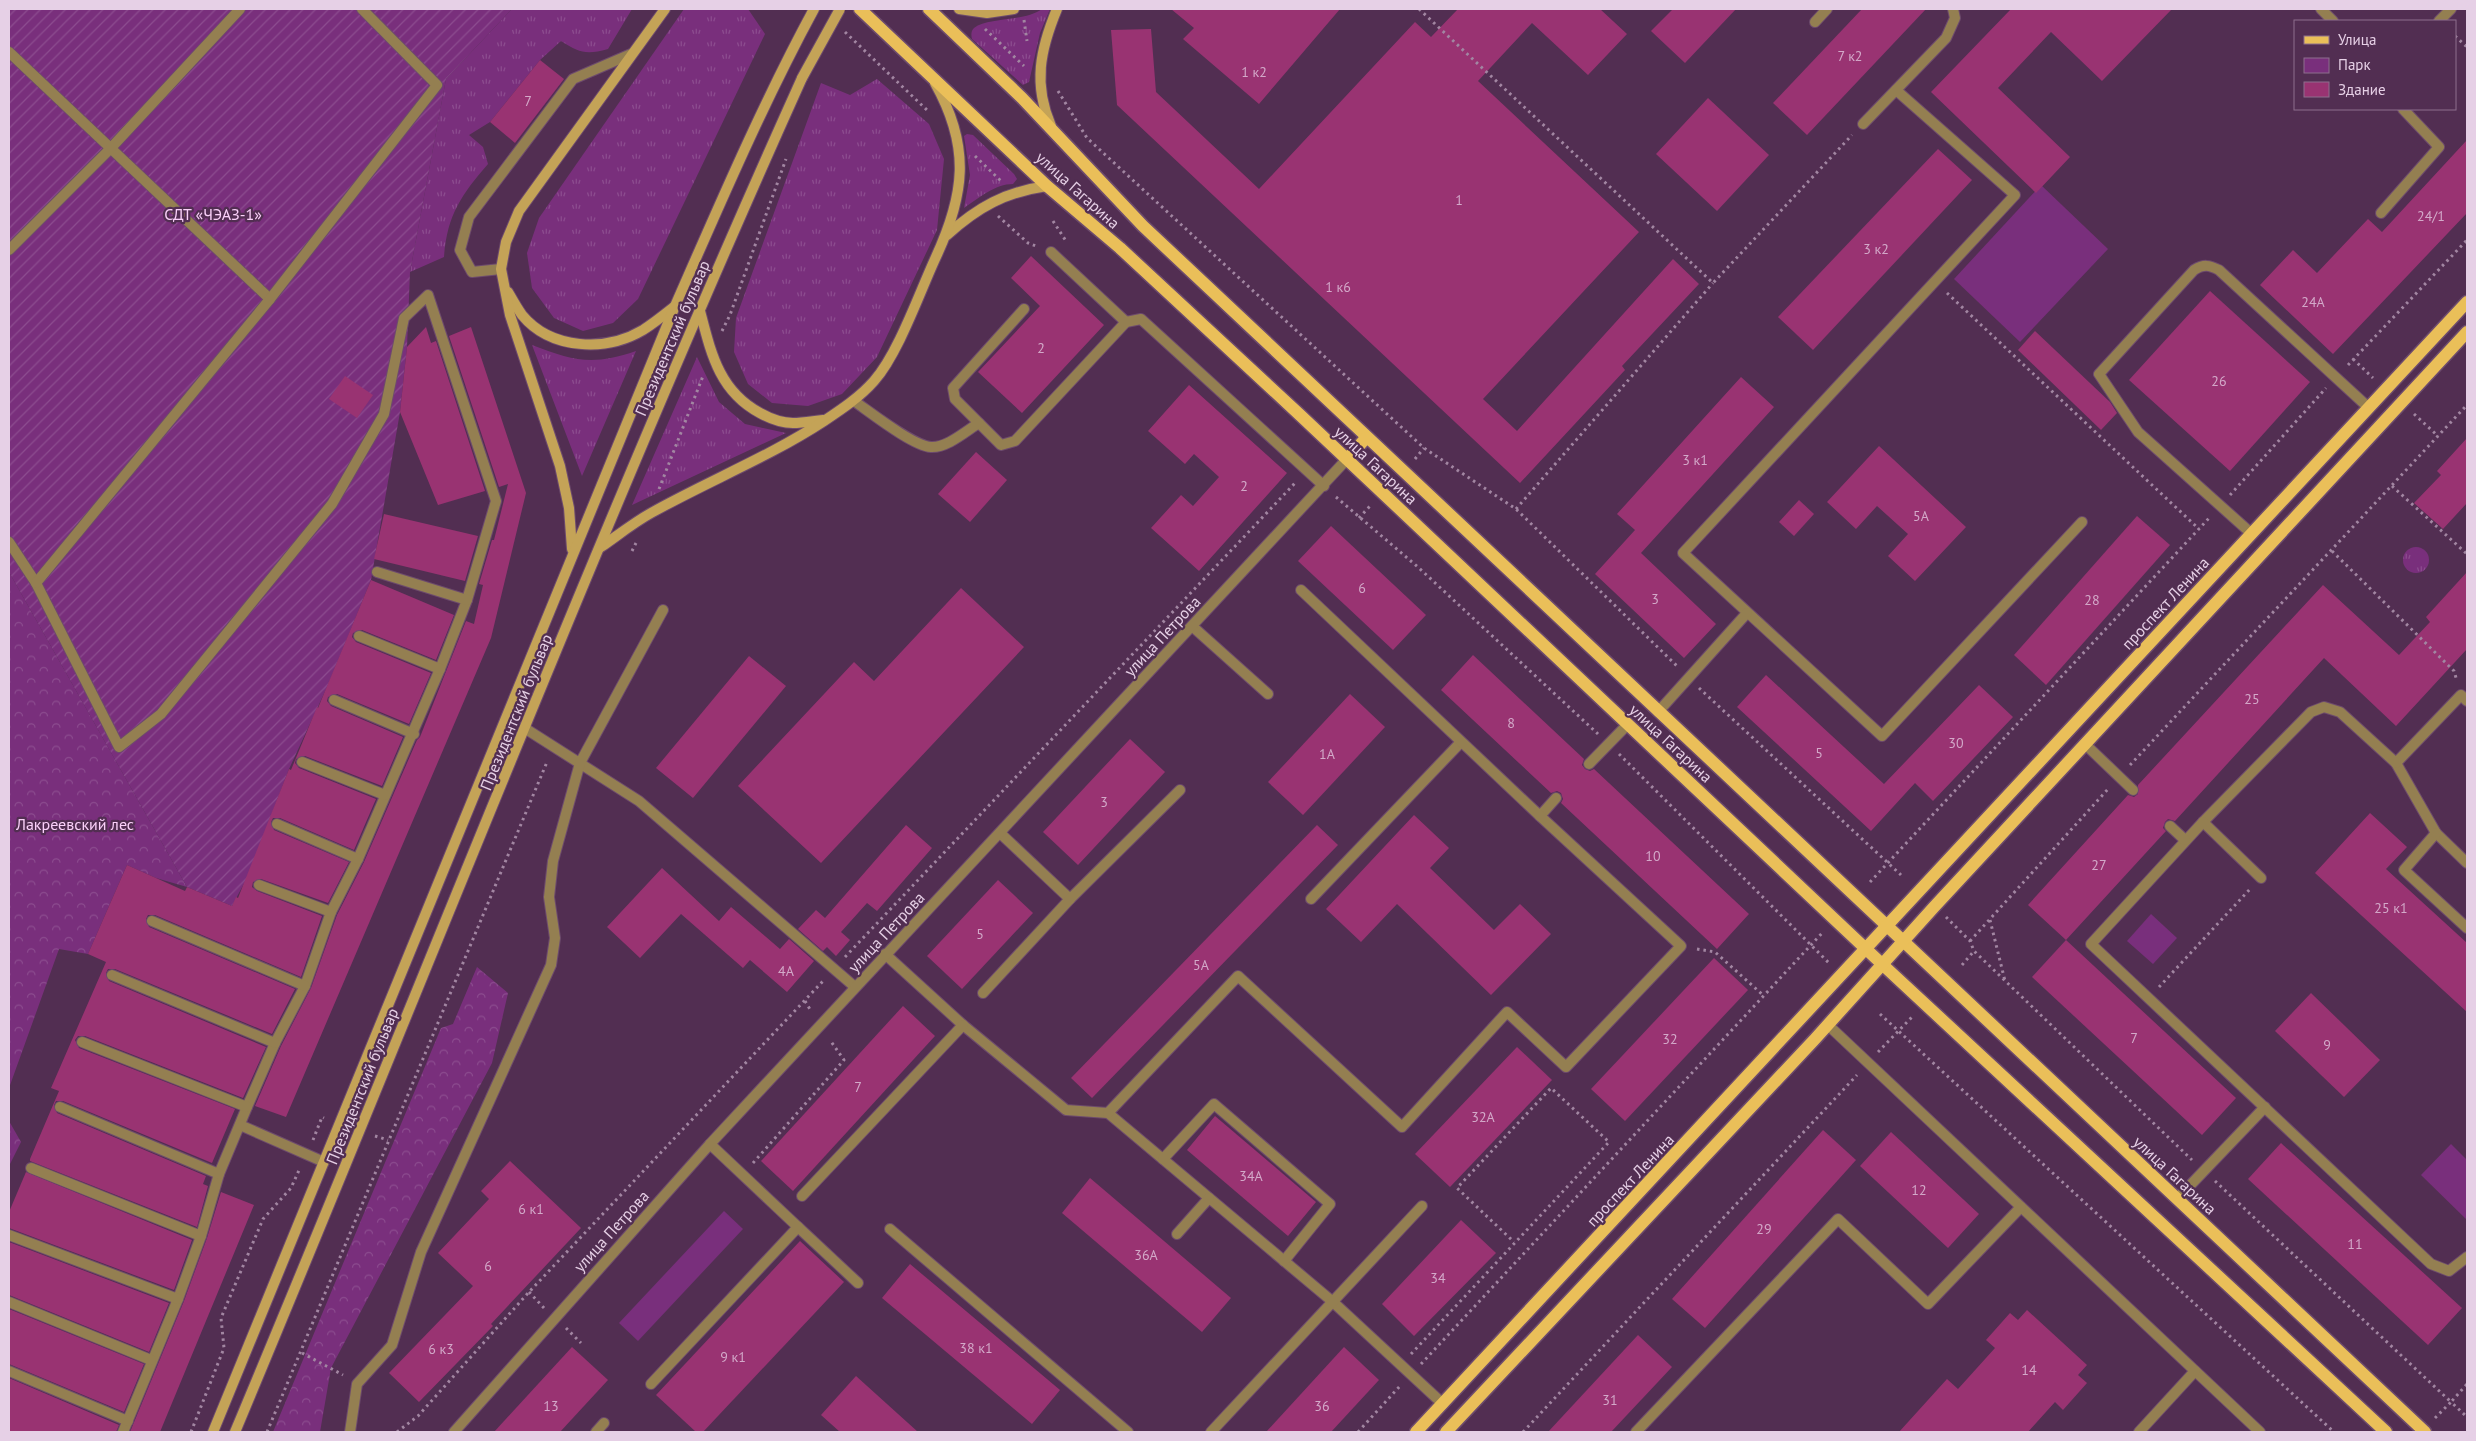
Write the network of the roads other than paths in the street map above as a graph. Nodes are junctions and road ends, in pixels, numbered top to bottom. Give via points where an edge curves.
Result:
1 (240, 9) edge
2 (362, 9) edge
3 (665, 9) edge
4 (814, 9) edge
5 (840, 9) edge
6 (860, 9) edge
7 (929, 9) edge
8 (959, 9) edge
9 (1014, 9) edge
10 (1058, 9) edge
11 (1827, 9) edge
12 (1953, 9) edge
13 (2320, 9) edge
14 (2451, 9) edge
15 (2332, 20) edge
16 (2440, 20) edge
17 (1815, 22) dead end
18 (9, 52) edge
19 (631, 54) junction
20 (930, 74) junction
21 (1896, 90) junction
22 (2404, 110) edge
23 (1863, 124) road end
24 (1052, 130) junction
25 (110, 149) junction
26 (1047, 186) junction
27 (2381, 213) dead end
28 (946, 236) junction
29 (9, 250) edge
30 (1051, 252) dead end
31 (501, 269) junction
32 (504, 286) junction
33 (270, 299) junction
34 (2467, 302) edge
35 (675, 306) junction
36 (1024, 309) dead end
37 (700, 311) junction
38 (1126, 322) junction
39 (2467, 332) edge
40 (854, 401) junction
41 (2369, 408) junction
42 (827, 419) junction
43 (979, 423) junction
44 (1366, 438) junction
45 (1347, 460) junction
46 (1324, 486) junction
47 (2082, 522) dead end
48 (2252, 534) junction
49 (9, 542) edge
50 (600, 547) junction
51 (572, 553) junction
52 (377, 572) dead end
53 (36, 583) junction
54 (1301, 590) dead end
55 (468, 600) junction
56 (663, 610) dead end
57 (1747, 613) junction
58 (1192, 626) junction
59 (359, 636) dead end
60 (440, 669) junction
61 (1268, 694) dead end
62 (2464, 698) edge
63 (334, 700) dead end
64 (1658, 712) junction
65 (1628, 724) junction
66 (526, 729) junction
67 (414, 734) junction
68 (1461, 742) junction
69 (2085, 744) junction
70 (302, 762) dead end
71 (580, 763) junction
72 (2396, 763) junction
73 (1590, 764) dead end
74 (1180, 790) dead end
75 (2133, 790) dead end
76 (385, 795) junction
77 (1556, 798) dead end
78 (1540, 816) junction
79 (2203, 822) junction
80 (278, 824) dead end
81 (2170, 826) dead end
82 (1000, 833) junction
83 (2436, 833) junction
84 (2186, 840) junction
85 (358, 859) junction
86 (2467, 863) edge
87 (2261, 878) road end
88 (259, 885) dead end
89 (1070, 899) junction
90 (1312, 899) dead end
91 (331, 912) junction
92 (152, 921) dead end
93 (1887, 926) junction
94 (2467, 928) edge
95 (1903, 941) junction
96 (1867, 949) junction
97 (885, 954) junction
98 (1882, 965) junction
99 (112, 975) dead end
100 (305, 986) junction
101 (855, 987) junction
102 (983, 994) dead end
103 (963, 1025) junction
104 (1828, 1025) junction
105 (82, 1042) dead end
106 (275, 1044) junction
107 (60, 1107) dead end
108 (247, 1107) junction
109 (2265, 1107) junction
110 (1108, 1113) junction
111 (240, 1126) junction
112 (710, 1144) junction
113 (1162, 1159) junction
114 (324, 1162) junction
115 (31, 1168) dead end
116 (219, 1174) junction
117 (802, 1196) dead end
118 (1209, 1198) junction
119 (2177, 1199) junction
120 (1422, 1206) dead end
121 (2021, 1207) junction
122 (798, 1226) junction
123 (890, 1229) dead end
124 (1177, 1234) dead end
125 (9, 1235) edge
126 (201, 1236) junction
127 (2467, 1257) edge
128 (1284, 1261) junction
129 (858, 1283) dead end
130 (178, 1299) junction
131 (9, 1302) edge
132 (1333, 1302) junction
133 (151, 1360) junction
134 (9, 1371) edge
135 (2195, 1371) junction
136 (651, 1384) dead end
137 (1443, 1404) junction
138 (128, 1421) junction
139 (604, 1423) dead end
140 (1451, 1430) edge
141 (123, 1432) edge
142 (212, 1432) edge
143 (235, 1432) edge
144 (350, 1432) edge
145 (454, 1432) edge
146 (596, 1432) edge
147 (1128, 1432) edge
148 (1211, 1432) edge
149 (1416, 1432) edge
150 (1636, 1432) edge
151 (2139, 1432) edge
152 (2260, 1432) edge
153 (2386, 1432) edge
154 (2425, 1432) edge

1 - 25 street
2 - 33 street via 437,84
3 - 19 main road
4 - 35 main road, Президентский бульвар via 783,65 740,156
5 - 37 main road, Президентский бульвар, bridge via 802,78
6 - 20 main road, улица Гагарина
7 - 24 main road, улица Гагарина
8 - 9 main road via 987,13
10 - 24 main road via 1045,46 1039,77 1044,109
11 - 17 street
12 - 21 street via 1955,18 1946,38
13 - 15 street
14 - 16 street
18 - 25 street
19 - 31 main road via 519,210 506,242
19 - 31 street via 573,79 469,216 460,250 472,272
20 - 26 main road, улица Гагарина
20 - 28 main road via 952,116 959,139 961,170 957,200
21 - 23 street
21 - 57 street via 2015,195 1683,552
22 - 27 street via 2439,147
24 - 44 main road, улица Гагарина via 1143,226
25 - 29 street
25 - 33 street
26 - 28 main road via 989,203 970,214
26 - 45 main road, улица Гагарина via 1120,248
28 - 40 main road via 893,351 875,380
30 - 38 street
31 - 32 main road
32 - 35 main road via 523,316 548,335 576,345 607,344 642,331
32 - 51 main road via 510,314 560,466 569,508
33 - 53 street
34 - 41 main road, проспект Ленина
35 - 51 main road, Президентский бульвар
36 - 43 street via 953,388 955,399
37 - 42 main road via 711,353 726,385 744,404 766,416 791,423
37 - 50 main road, Президентский бульвар
38 - 43 street via 1015,441 1002,446
38 - 46 street via 1141,319
39 - 69 main road
40 - 42 main road
40 - 43 street via 918,444 932,447 945,444
41 - 48 main road, проспект Ленина
41 - 48 street via 2219,270 2210,265 2194,270 2099,374 2138,432
42 - 50 main road via 797,439 650,514
44 - 45 main road
44 - 64 main road, улица Гагарина
45 - 46 street, улица Петрова
45 - 65 main road, улица Гагарина
46 - 58 street, улица Петрова
47 - 57 street via 1882,736
48 - 93 main road, проспект Ленина
49 - 53 street
50 - 66 main road, Президентский бульвар
51 - 114 main road, Президентский бульвар
52 - 55 street
53 - 55 street via 119,747 161,714 332,504 384,414 404,318 428,295 496,501
54 - 68 street
55 - 60 street
56 - 71 street
57 - 64 street
58 - 61 street
58 - 82 street, улица Петрова
59 - 60 street
60 - 67 street
62 - 72 street
63 - 67 street
64 - 93 main road, улица Гагарина
65 - 73 street
65 - 96 main road, улица Гагарина
66 - 71 street
66 - 143 main road, Президентский бульвар
67 - 76 street
68 - 78 street
68 - 90 street
69 - 75 street
69 - 95 main road
70 - 76 street
71 - 101 street via 639,801
71 - 144 street via 553,861 549,897 555,938 551,965 421,1252 392,1345 357,1384
72 - 79 street via 2340,712 2324,706 2310,712
72 - 83 street
74 - 89 street
76 - 85 street
77 - 78 street
78 - 110 street via 1681,946 1566,1067 1507,1012 1402,1126 1238,976
79 - 84 street
79 - 87 street
80 - 85 street
81 - 84 street
82 - 89 street
82 - 97 street, улица Петрова
83 - 86 street
83 - 94 street via 2404,870
84 - 109 street via 2091,944
85 - 91 street
88 - 91 street
89 - 102 street
91 - 100 street
92 - 100 street
93 - 95 main road, улица Гагарина
93 - 96 main road, проспект Ленина
95 - 98 main road
95 - 119 main road, улица Гагарина
96 - 98 main road, улица Гагарина
96 - 137 main road, проспект Ленина
97 - 101 street, улица Петрова
97 - 103 street
98 - 104 main road
98 - 153 main road
99 - 106 street
100 - 106 street
101 - 112 street, улица Петрова
103 - 110 street via 1066,1110
103 - 117 street
104 - 121 street
104 - 140 main road
105 - 108 street
106 - 108 street
107 - 116 street
108 - 111 street
109 - 119 street
109 - 127 street via 2431,1264 2449,1271
110 - 113 street
111 - 114 street
111 - 116 street
112 - 122 street
112 - 145 street, улица Петрова
113 - 118 street
113 - 128 street via 1214,1104 1330,1204
114 - 142 main road, Президентский бульвар
115 - 126 street
116 - 126 street
118 - 124 street
118 - 128 street
119 - 154 main road, улица Гагарина
120 - 132 street
121 - 135 street
121 - 150 street via 1928,1304 1838,1219
122 - 129 street
122 - 136 street
123 - 147 street
125 - 130 street
126 - 130 street
128 - 132 street
130 - 133 street
131 - 133 street
132 - 137 street
132 - 148 street
133 - 138 street
134 - 138 street
135 - 151 street
135 - 152 street
137 - 149 main road, проспект Ленина
138 - 141 street
139 - 146 street

